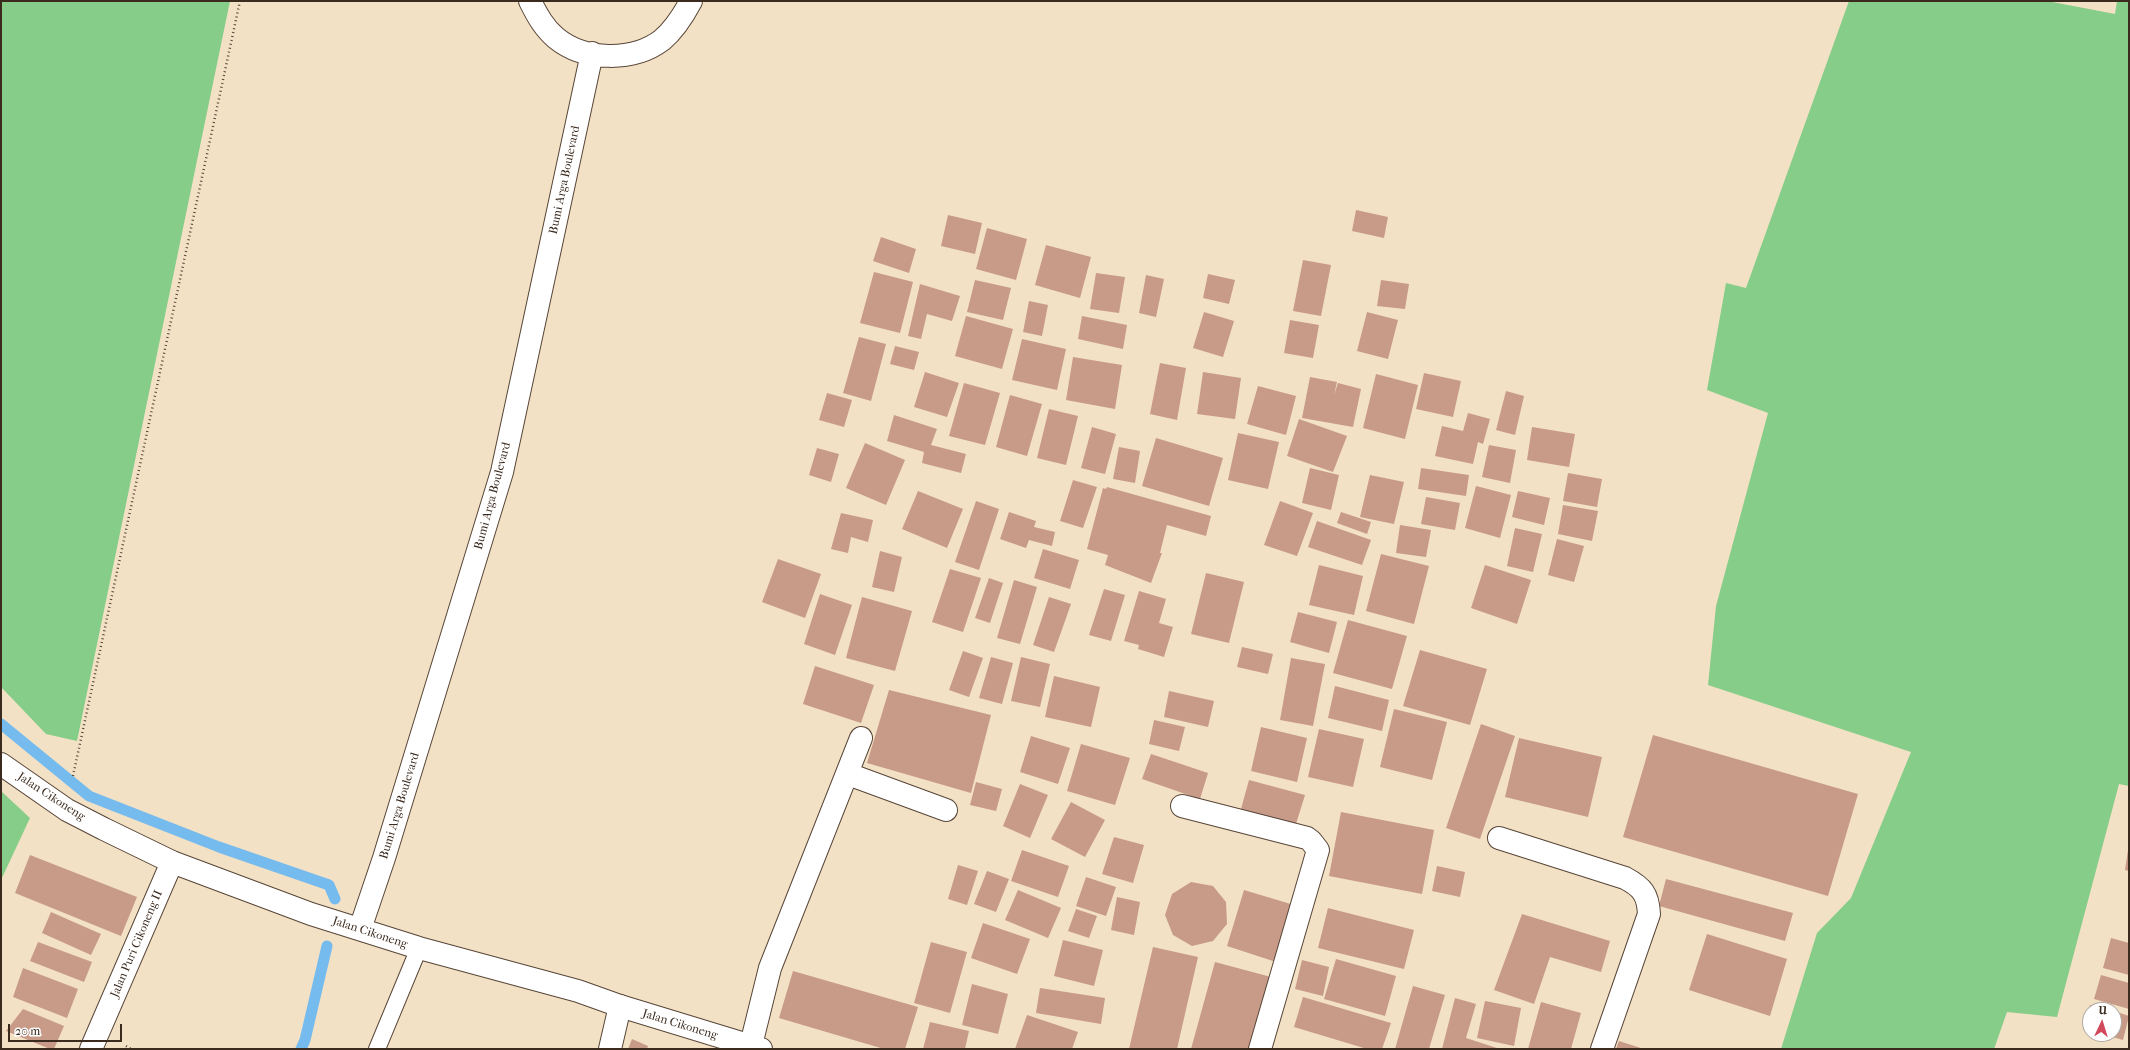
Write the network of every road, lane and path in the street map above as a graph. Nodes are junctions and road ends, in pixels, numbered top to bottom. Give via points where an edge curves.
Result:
1 (240, 1) edge
2 (530, 1) edge
3 (690, 1) edge
4 (592, 53) junction
5 (861, 738) dead end
6 (80, 740) dead end
7 (1, 764) edge
8 (848, 774) junction
9 (1182, 806) dead end
10 (946, 810) dead end
11 (1499, 838) dead end
12 (172, 862) junction
13 (360, 929) junction
14 (419, 948) junction
15 (620, 1006) junction
16 (754, 1048) edge
17 (91, 1049) edge
18 (377, 1049) edge
19 (610, 1049) edge
20 (1260, 1049) edge
21 (1602, 1049) edge

1 - 6 path
2 - 4 street via 538,17 557,38 581,51
3 - 4 street via 681,20 661,40 636,53 608,56
4 - 13 street, Bumi Arga Boulevard via 502,472
5 - 8 street
7 - 12 street, Jalan Cikoneng via 67,810
8 - 10 street
8 - 16 street via 770,968
9 - 20 street via 1306,838 1318,850
11 - 21 street via 1625,878 1645,893 1650,914
12 - 13 street, Jalan Cikoneng via 311,914
12 - 17 street, Jalan Puri Cikoneng II
13 - 14 street, Jalan Cikoneng
14 - 15 street, Jalan Cikoneng via 522,974 599,997
14 - 18 lane
15 - 16 street, Jalan Cikoneng
15 - 19 street

